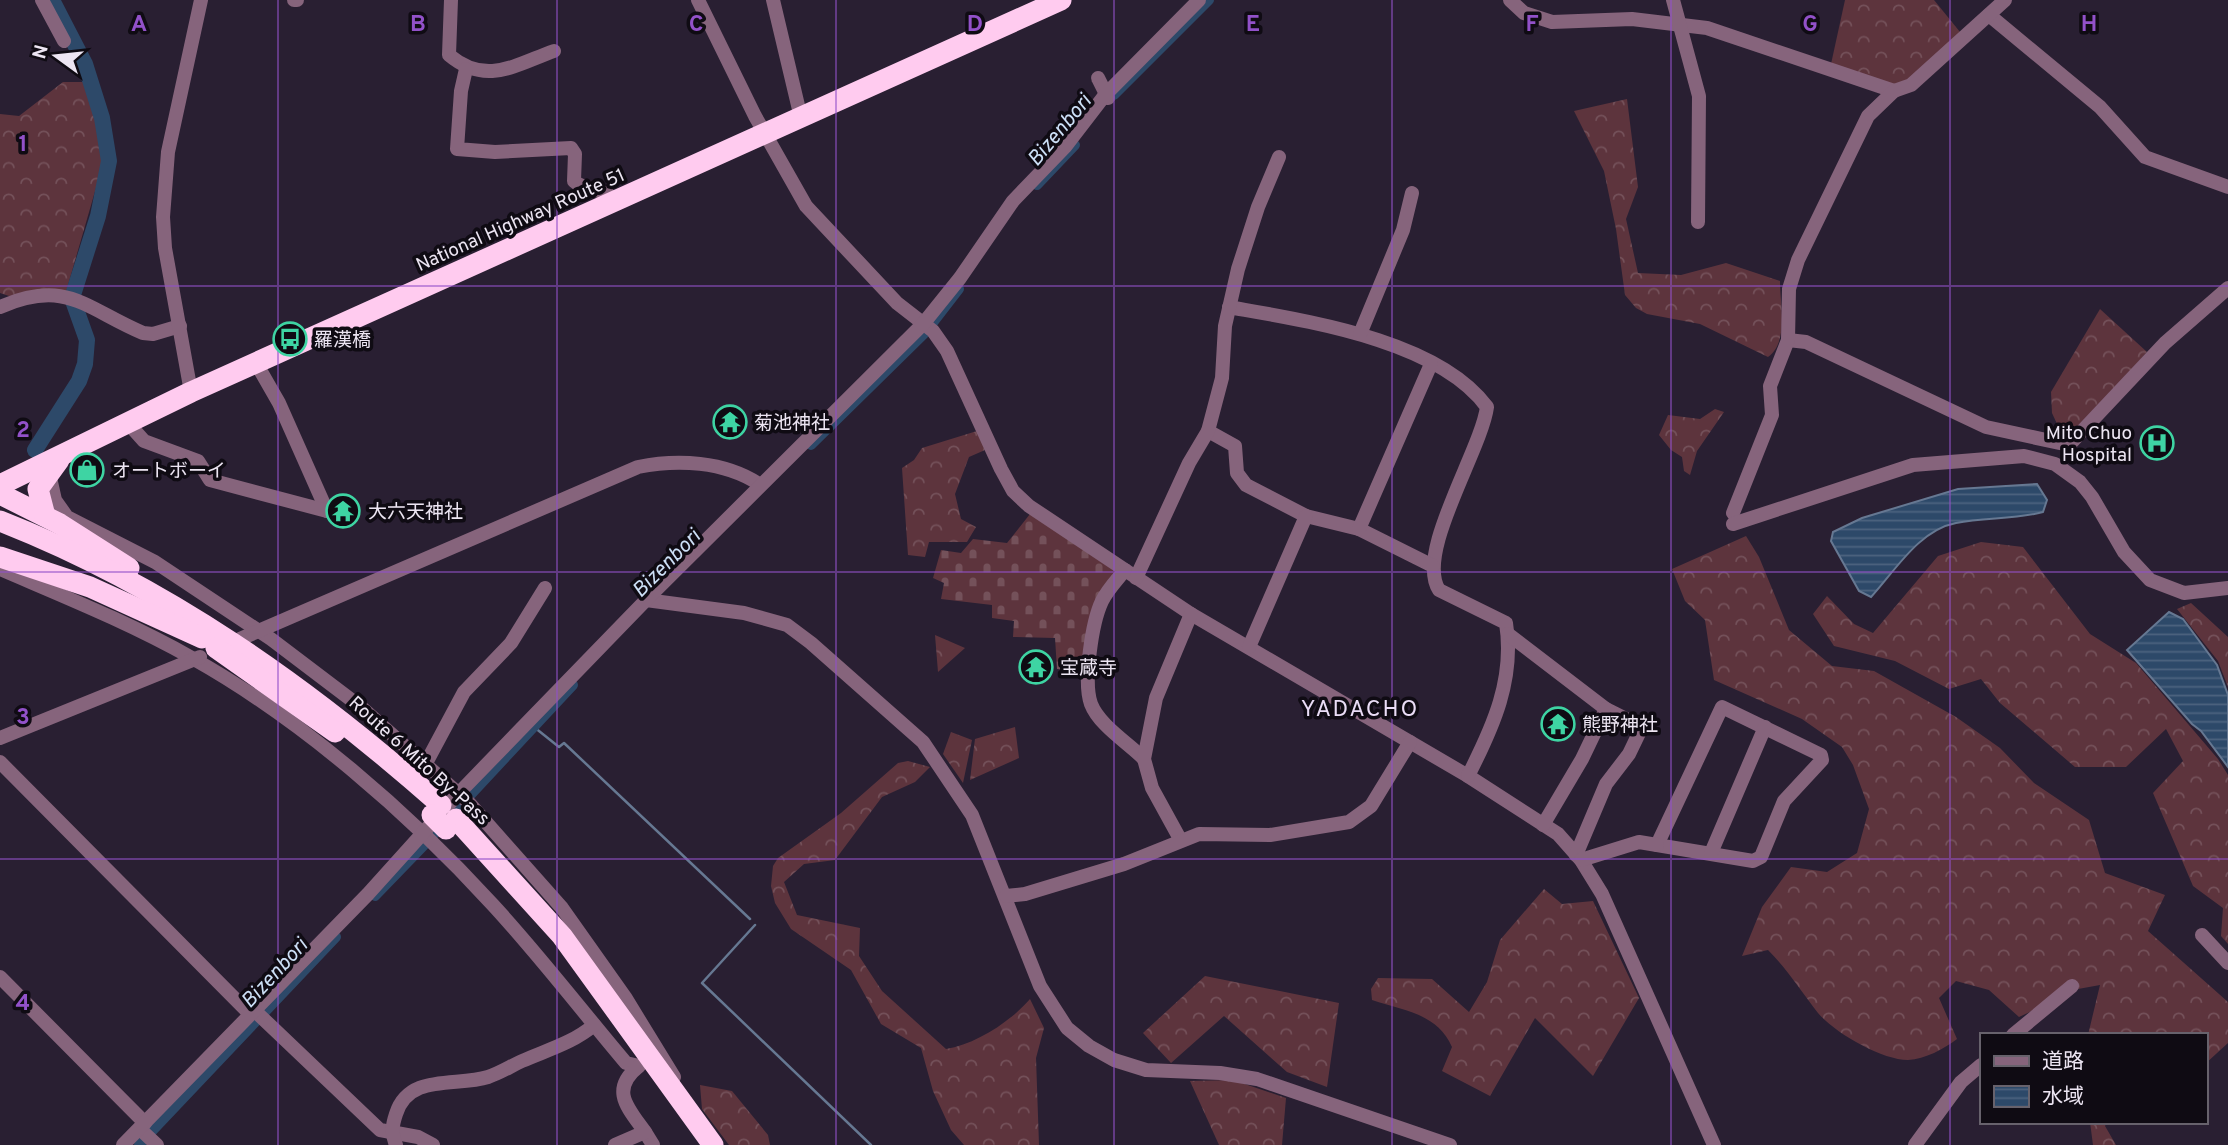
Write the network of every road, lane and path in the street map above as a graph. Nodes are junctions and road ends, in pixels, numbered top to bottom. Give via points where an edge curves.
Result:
1 (42, 0) edge
2 (201, 0) edge
3 (451, 0) edge
4 (698, 0) edge
5 (773, 0) edge
6 (1061, 0) edge
7 (1199, 0) edge
8 (1510, 0) edge
9 (1674, 0) edge
10 (2005, 0) edge
11 (1989, 15) junction
12 (1677, 22) junction
13 (64, 41) dead end
14 (554, 51) dead end
15 (466, 69) junction
16 (1098, 78) dead end
17 (1895, 91) junction
18 (1107, 96) junction
19 (801, 118) junction
20 (765, 134) junction
21 (1279, 157) dead end
22 (2228, 187) edge
23 (1412, 192) dead end
24 (617, 201) junction
25 (1698, 222) dead end
26 (2228, 288) edge
27 (0, 307) edge
28 (1229, 307) junction
29 (180, 326) junction
30 (927, 327) junction
31 (1360, 334) junction
32 (1788, 340) junction
33 (256, 363) junction
34 (1431, 364) junction
35 (191, 392) junction
36 (128, 422) junction
37 (1208, 431) junction
38 (62, 455) junction
39 (49, 473) junction
40 (759, 484) junction
41 (0, 485) edge
42 (0, 494) edge
43 (45, 516) junction
44 (1306, 516) junction
45 (0, 522) edge
46 (1359, 529) junction
47 (0, 536) edge
48 (0, 556) edge
49 (1433, 566) junction
50 (0, 569) edge
51 (1131, 574) junction
52 (545, 588) dead end
53 (2228, 588) edge
54 (653, 601) junction
55 (185, 612) junction
56 (1191, 614) junction
57 (257, 631) junction
58 (1508, 634) junction
59 (240, 639) dead end
60 (206, 645) junction
61 (1249, 647) junction
62 (195, 659) junction
63 (1606, 709) junction
64 (1765, 727) junction
65 (0, 738) edge
66 (1410, 742) junction
67 (1144, 759) junction
68 (0, 762) edge
69 (426, 763) junction
70 (1468, 776) junction
71 (444, 818) junction
72 (1544, 825) junction
73 (1180, 839) junction
74 (1657, 845) junction
75 (1711, 853) junction
76 (1578, 857) junction
77 (1006, 896) junction
78 (2202, 935) dead end
79 (2228, 963) edge
80 (0, 977) edge
81 (2073, 986) dead end
82 (256, 1014) junction
83 (594, 1025) junction
84 (2015, 1033) edge
85 (639, 1066) junction
86 (1980, 1066) edge
87 (148, 1134) edge
88 (393, 1139) edge
89 (649, 1139) edge
90 (704, 1141) edge
91 (122, 1145) edge
92 (433, 1145) edge
93 (614, 1145) edge
94 (1450, 1145) edge
95 (1714, 1145) edge
96 (1915, 1145) edge

1 - 13 street
2 - 29 street via 164,185 165,248
3 - 15 street via 450,55
4 - 20 street
5 - 19 street
6 - 19 highway, National Highway Route 51
7 - 18 street
8 - 12 street via 1524,13 1552,22
9 - 12 street
10 - 11 street
11 - 17 street via 1911,85
11 - 22 street via 2100,107 2145,157
12 - 17 street via 1738,36
12 - 25 street via 1699,96
14 - 15 street via 494,73
15 - 24 street via 457,149 571,148 574,181 601,189
16 - 18 street
17 - 32 street via 1868,116 1854,140 1798,260 1789,289
18 - 30 street via 995,223
19 - 20 highway, National Highway Route 51
20 - 24 highway, National Highway Route 51
20 - 30 street via 806,206 874,280
21 - 28 street via 1258,207
23 - 31 street via 1403,230
24 - 33 highway, National Highway Route 51
26 - 32 street via 2174,334 2069,445 1986,427 1807,342
27 - 29 street via 43,295 74,297 143,333
28 - 31 street
28 - 37 street via 1222,378
29 - 35 street
30 - 40 street
30 - 51 street via 947,351 1013,491 1049,522
31 - 34 street via 1391,343
32 - 53 street via 1770,386 1772,415 1733,519 1913,465 2024,456 2055,464 2080,482 2124,552 2150,580 2184,593
33 - 35 highway, National Highway Route 51
33 - 36 street via 327,511 210,480 198,461 144,441
34 - 46 street
34 - 49 street via 1465,381 1487,407 1481,433 1443,524
35 - 36 highway, National Highway Route 51
36 - 38 highway, National Highway Route 51
37 - 44 street via 1235,446 1237,473 1246,485
37 - 51 street
38 - 39 highway
38 - 41 highway, National Highway Route 51
39 - 43 highway via 38,489
39 - 57 street via 55,500 67,517 155,562
40 - 54 street
40 - 57 street via 687,461 638,467
42 - 43 highway
43 - 55 highway via 162,590
44 - 46 street
44 - 61 street
45 - 55 highway, Route 6 Mito By-Pass
46 - 49 street
47 - 60 highway, Route 6 Mito By-Pass via 93,578
48 - 60 highway via 90,587
49 - 58 street via 1433,581 1439,590 1506,623
50 - 62 street via 130,624
51 - 56 street
51 - 67 street via 1101,603 1094,628 1089,696 1098,716
52 - 69 street via 511,643 464,692
54 - 71 street
54 - 77 street via 756,616 787,625 811,643 934,756 972,815
55 - 71 highway, Route 6 Mito By-Pass via 326,707
56 - 61 street
56 - 67 street via 1156,698
57 - 59 street
57 - 69 street via 362,708
58 - 63 street
58 - 70 street via 1504,690 1493,726
60 - 62 street
60 - 71 highway, Route 6 Mito By-Pass via 331,728
61 - 66 street
62 - 65 street
62 - 71 street via 291,724 356,776
63 - 72 street
63 - 76 street via 1642,727 1606,784
64 - 74 street via 1722,707
64 - 75 street
64 - 75 street via 1821,755 1822,761 1784,801 1761,857 1754,861
66 - 70 street
66 - 73 street via 1376,799 1356,820 1270,835 1199,834
67 - 73 street via 1152,788
68 - 82 street
69 - 71 street
70 - 72 street
71 - 82 street
71 - 83 street via 493,905
71 - 85 highway, Route 6 Mito By-Pass via 555,950
71 - 90 highway, Route 6 Mito By-Pass via 562,936
72 - 76 street
73 - 77 street via 1124,864
74 - 75 street
74 - 76 street via 1639,842
76 - 95 street via 1602,894
77 - 94 street via 1050,1004 1076,1037 1099,1053 1146,1070 1257,1079
78 - 79 street
80 - 87 street
81 - 84 street
82 - 87 street
82 - 88 street
83 - 85 street via 626,1063
83 - 88 street via 569,1042 490,1077 421,1086 399,1105
85 - 89 street via 625,1083 624,1102
85 - 90 highway, Route 6 Mito By-Pass
86 - 96 street via 1961,1082
87 - 91 street
88 - 92 street via 418,1137
89 - 93 street

